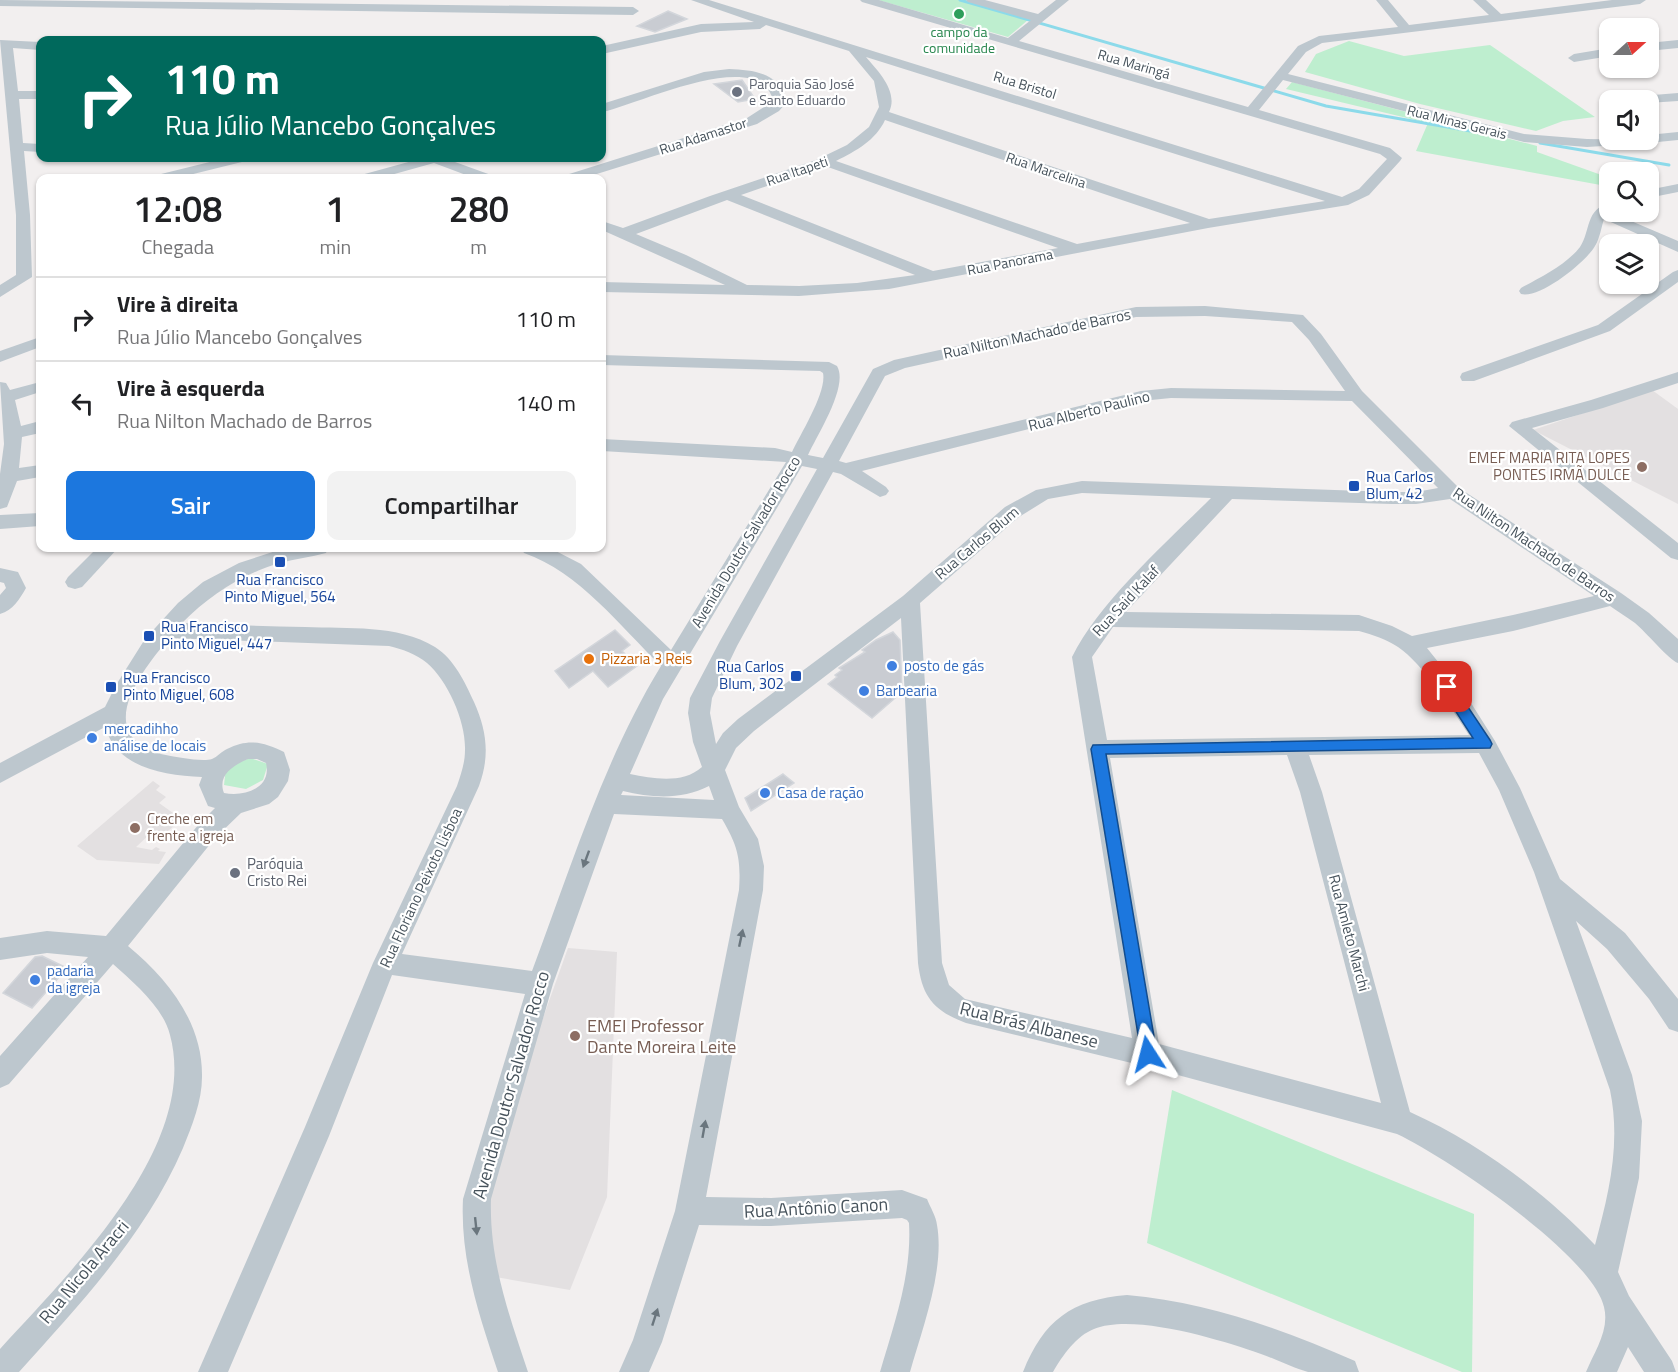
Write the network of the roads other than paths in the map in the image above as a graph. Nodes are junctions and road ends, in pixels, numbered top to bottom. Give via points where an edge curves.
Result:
1 (697, 0) edge
2 (866, 0) edge
3 (972, 0) edge
4 (1063, 0) edge
5 (1382, 0) edge
6 (1479, 0) edge
7 (1640, 0) edge
8 (0, 2) edge
9 (1585, 3) edge
10 (630, 11) edge
11 (1039, 18) junction
12 (1499, 18) junction
13 (775, 25) junction
14 (1406, 29) junction
15 (620, 32) dead end
16 (1009, 43) junction
17 (2, 44) edge
18 (606, 44) edge
19 (1678, 44) edge
20 (36, 46) edge
21 (850, 46) junction
22 (1659, 46) edge
23 (606, 47) edge
24 (1599, 54) edge
25 (1574, 58) dead end
26 (1281, 76) junction
27 (12, 95) junction
28 (36, 95) edge
29 (1678, 97) edge
30 (1659, 99) edge
31 (606, 107) edge
32 (1250, 113) junction
33 (884, 115) junction
34 (1678, 136) edge
35 (1659, 138) edge
36 (1599, 142) edge
37 (15, 147) junction
38 (36, 148) edge
39 (1394, 156) joint
40 (225, 162) edge
41 (420, 162) edge
42 (444, 162) edge
43 (827, 162) junction
44 (178, 174) edge
45 (380, 174) edge
46 (476, 174) edge
47 (584, 174) edge
48 (1678, 188) edge
49 (1659, 192) edge
50 (728, 195) junction
51 (1343, 202) junction
52 (36, 212) edge
53 (23, 215) junction
54 (1599, 216) edge
55 (1629, 222) edge
56 (1208, 224) junction
57 (606, 227) edge
58 (622, 234) junction
59 (1652, 234) edge
60 (1678, 235) edge
61 (1659, 238) joint
62 (1678, 247) edge
63 (1076, 249) junction
64 (1678, 275) edge
65 (0, 276) edge
66 (36, 276) edge
67 (932, 276) junction
68 (24, 277) junction
69 (606, 287) edge
70 (746, 289) junction
71 (1527, 291) dead end
72 (0, 292) edge
73 (36, 344) edge
74 (0, 357) edge
75 (606, 360) edge
76 (879, 373) joint
77 (1468, 377) dead end
78 (1678, 377) edge
79 (36, 388) edge
80 (3, 392) edge
81 (1356, 395) junction
82 (8, 426) edge
83 (36, 427) edge
84 (606, 445) edge
85 (798, 457) junction
86 (836, 467) junction
87 (36, 473) edge
88 (4, 491) edge
89 (880, 491) dead end
90 (1229, 491) junction
91 (1453, 492) junction
92 (36, 520) edge
93 (0, 522) edge
94 (104, 552) edge
95 (298, 552) edge
96 (542, 552) edge
97 (1678, 553) edge
98 (0, 575) edge
99 (75, 582) dead end
100 (1614, 598) junction
101 (910, 601) junction
102 (0, 607) edge
103 (1108, 619) junction
104 (164, 630) junction
105 (1409, 644) junction
106 (1678, 655) edge
107 (672, 664) junction
108 (114, 712) junction
109 (1485, 744) junction
110 (1296, 746) junction
111 (1098, 749) junction
112 (217, 768) junction
113 (714, 769) junction
114 (0, 774) edge
115 (617, 780) junction
116 (606, 804) junction
117 (233, 806) junction
118 (729, 810) junction
119 (1552, 885) junction
120 (112, 948) junction
121 (0, 950) edge
122 (386, 963) junction
123 (540, 984) junction
124 (1678, 1020) edge
125 (1148, 1054) junction
126 (0, 1075) edge
127 (1399, 1121) junction
128 (689, 1211) junction
129 (1603, 1272) junction
130 (1620, 1307) junction
131 (0, 1371) edge
132 (213, 1372) edge
133 (513, 1372) edge
134 (634, 1372) edge
135 (895, 1372) edge
136 (1038, 1372) edge
137 (1344, 1372) edge
138 (1601, 1372) edge
139 (1661, 1372) edge

1 - 13 street, Rua Bristol
2 - 16 street, Rua Maringá
3 - 11 street
4 - 11 street
5 - 14 street
6 - 12 street
7 - 9 street
8 - 10 street
9 - 12 street
11 - 16 street
12 - 14 street
13 - 21 street, Rua Bristol
13 - 23 street via 701,28
14 - 26 street via 1308,44
15 - 18 street
16 - 32 street, Rua Maringá
17 - 20 street
17 - 27 street
19 - 22 street
21 - 33 street via 874,69 882,84
21 - 51 street, Rua Bristol
24 - 25 street
26 - 32 street
26 - 36 street, Rua Minas Gerais via 1524,138
27 - 28 street
27 - 37 street
29 - 30 street
31 - 47 street, Rua Adamastor via 723,73 752,74 767,80 780,95 774,108 752,121
32 - 39 street, Rua Maringá
33 - 43 street, Rua Itapeti via 855,146
33 - 56 street, Rua Marcelina
34 - 35 street
37 - 38 street
37 - 53 street
39 - 51 street, Rua Panorama via 1364,192
40 - 44 street
41 - 45 street
42 - 46 street
43 - 50 street, Rua Itapeti
43 - 63 street
48 - 49 street
50 - 58 street, Rua Itapeti
50 - 67 street
51 - 56 street, Rua Panorama
52 - 53 street
53 - 68 street
54 - 71 street via 1586,249
55 - 59 street
56 - 63 street, Rua Panorama
57 - 58 street
58 - 70 street
60 - 61 street
61 - 62 street
63 - 67 street, Rua Panorama
64 - 77 street via 1604,328
65 - 68 street
66 - 68 street
67 - 70 street, Rua Panorama via 857,288
68 - 72 street
69 - 70 street, Rua Panorama
73 - 74 street
75 - 85 street, Avenida Doutor Salvador Rocco via 828,367 833,373 830,390
76 - 81 street, Rua Nilton Machado de Barros via 900,364 1136,312 1241,312 1302,321
76 - 86 street, Avenida Doutor Salvador Rocco
78 - 97 street via 1518,426
79 - 80 street
80 - 82 street
81 - 86 street, Rua Alberto Paulino via 1150,395
81 - 91 street, Rua Nilton Machado de Barros
82 - 83 street
82 - 88 street
84 - 85 street
85 - 86 street
85 - 107 street, Avenida Doutor Salvador Rocco
86 - 89 street
86 - 113 street, Avenida Doutor Salvador Rocco via 701,698 699,723
87 - 88 street
90 - 91 street, Rua Carlos Blum via 1416,498
90 - 101 street, Rua Carlos Blum via 1082,487 1043,494 1012,512
90 - 103 street, Rua Said Kalaf
91 - 100 street, Rua Nilton Machado de Barros
92 - 93 street
94 - 99 street
95 - 104 street via 222,580
96 - 107 street via 574,569
98 - 102 street via 11,577 16,588
100 - 105 street
100 - 106 street, Rua Nilton Machado de Barros via 1658,631
101 - 113 street, Rua Carlos Blum via 746,725 725,747
101 - 125 street, Rua Brás Albanese via 933,985 955,1008
103 - 105 street via 1359,623
103 - 111 street, Rua Said Kalaf via 1087,644 1082,657
104 - 108 street
104 - 122 street, Rua Floriano Peixoto Lisboa via 390,638 426,652 439,662 475,734 473,774
105 - 109 street via 1452,694
107 - 115 street, Avenida Doutor Salvador Rocco via 653,697
108 - 112 street via 121,740 138,755 178,766
108 - 114 street
109 - 110 street
109 - 119 street
110 - 111 street
110 - 127 street, Rua Amleto Marchi
111 - 125 street, Rua Said Kalaf
112 - 117 street via 211,793
112 - 117 street via 248,750 259,750 276,758 280,766 280,775 267,793
113 - 115 street via 705,778 681,786 646,786
113 - 118 street, Avenida Doutor Salvador Rocco
115 - 116 street, Avenida Doutor Salvador Rocco
116 - 118 street
116 -> 123 street, Avenida Doutor Salvador Rocco
117 - 120 street via 207,831
128 -> 118 street, Avenida Doutor Salvador Rocco via 751,890 746,839
119 - 124 street via 1616,941
119 - 129 street via 1619,1077 1629,1119 1625,1176
120 - 121 street via 46,942
120 - 126 street
120 - 131 street, Rua Nicola Aracri via 158,990 183,1035 189,1074 184,1109 150,1189 108,1249
122 - 123 street
122 - 132 street, Rua Floriano Peixoto Lisboa
123 -> 133 street, Avenida Doutor Salvador Rocco via 475,1217 490,1299
125 - 127 street, Rua Brás Albanese
127 - 129 street, Rua Brás Albanese via 1485,1169 1551,1221
134 -> 128 street, Avenida Doutor Salvador Rocco
128 - 135 street, Rua Antônio Canon via 771,1212 902,1204 917,1209 924,1222 925,1258
129 - 130 street, Rua Brás Albanese
130 - 138 street via 1612,1354
130 - 139 street, Rua Brás Albanese
136 - 137 street via 1050,1348 1072,1326 1102,1312 1138,1310 1194,1320

